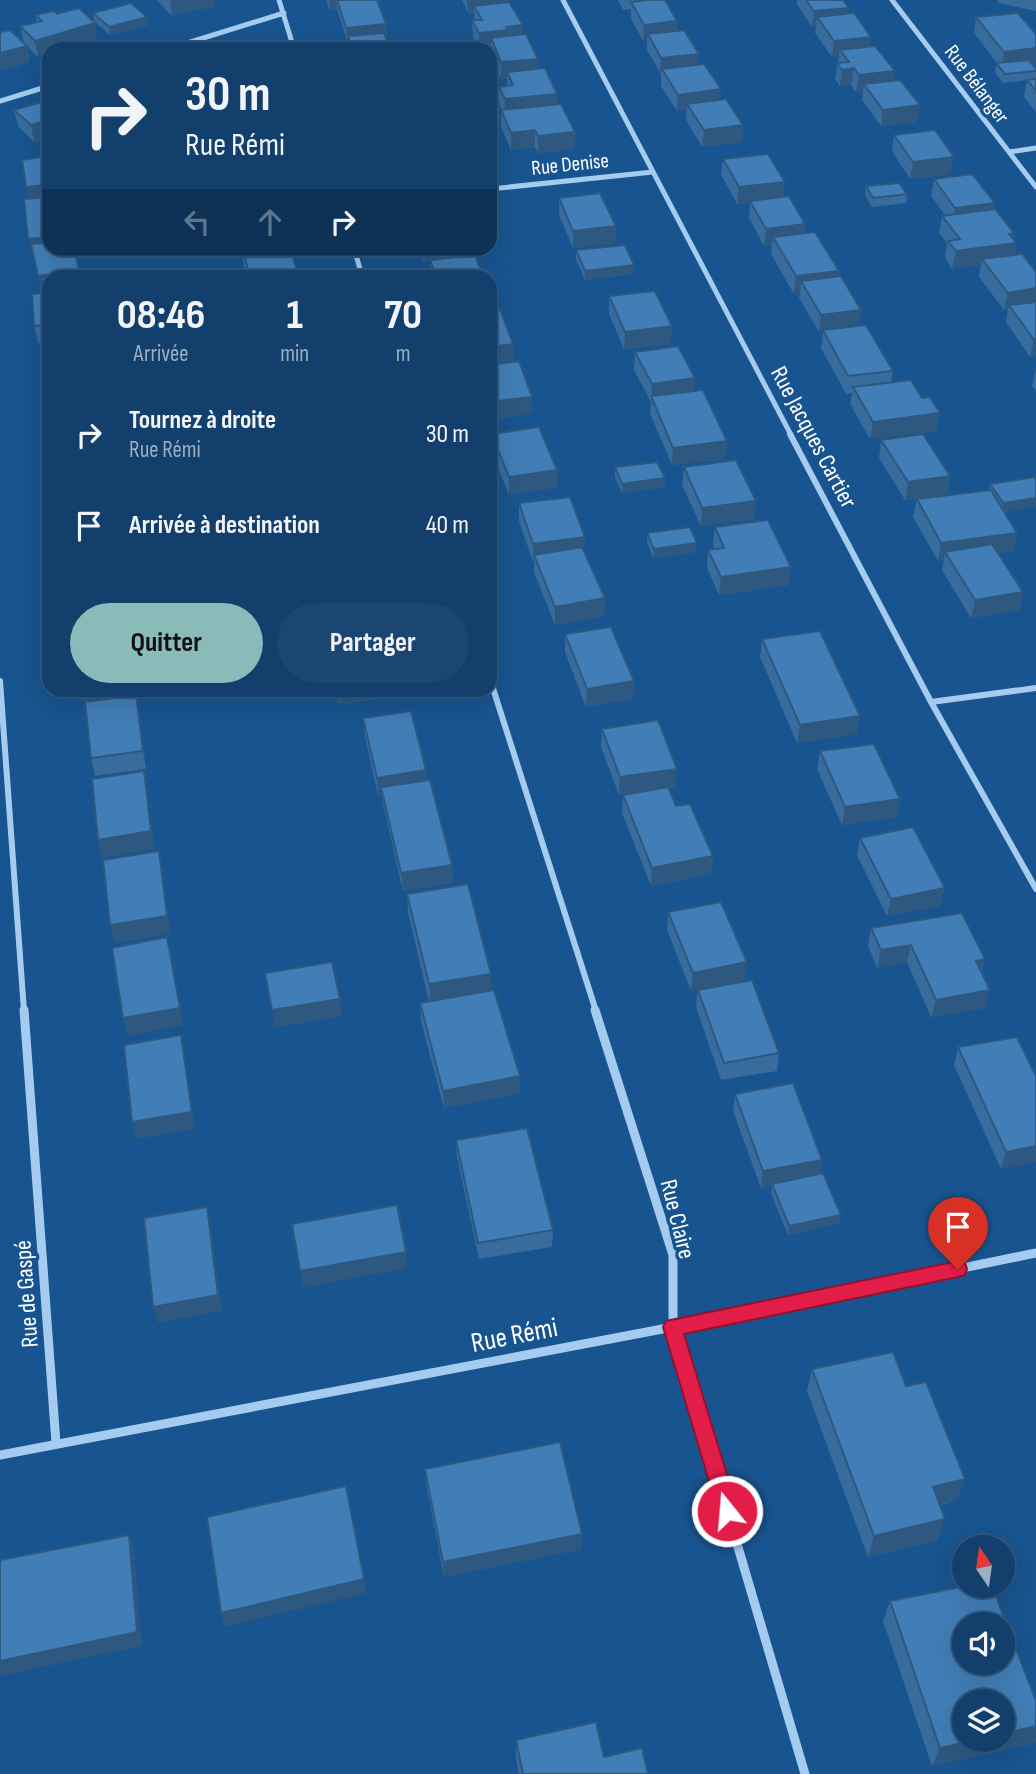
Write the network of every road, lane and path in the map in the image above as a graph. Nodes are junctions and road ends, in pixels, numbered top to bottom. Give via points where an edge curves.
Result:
1 (279, 0) edge
2 (563, 0) edge
3 (892, 0) edge
4 (284, 13) junction
5 (191, 42) edge
6 (292, 42) edge
7 (42, 88) edge
8 (0, 101) edge
9 (1036, 148) edge
10 (1009, 152) junction
11 (653, 172) junction
12 (497, 187) edge
13 (1036, 187) edge
14 (0, 681) edge
15 (1036, 688) edge
16 (496, 697) edge
17 (931, 702) junction
18 (1036, 889) edge
19 (1036, 1253) edge
20 (673, 1327) junction
21 (56, 1443) junction
22 (0, 1455) edge
23 (805, 1774) edge

1 - 4 street
2 - 11 street, Rue Jacques Cartier
3 - 10 street, Rue Bélanger
4 - 5 street
4 - 6 street
7 - 8 street
9 - 10 street
10 - 13 street, Rue Bélanger
11 - 12 street, Rue Denise
11 - 17 street, Rue Jacques Cartier
14 - 21 street, Rue de Gaspé
15 - 17 street
16 - 20 street, Rue Claire via 673,1255
17 - 18 street, Rue Jacques Cartier
19 - 20 street, Rue Rémi
20 - 21 street, Rue Rémi
20 - 23 street, Rue Claire
21 - 22 street, Rue Rémi

